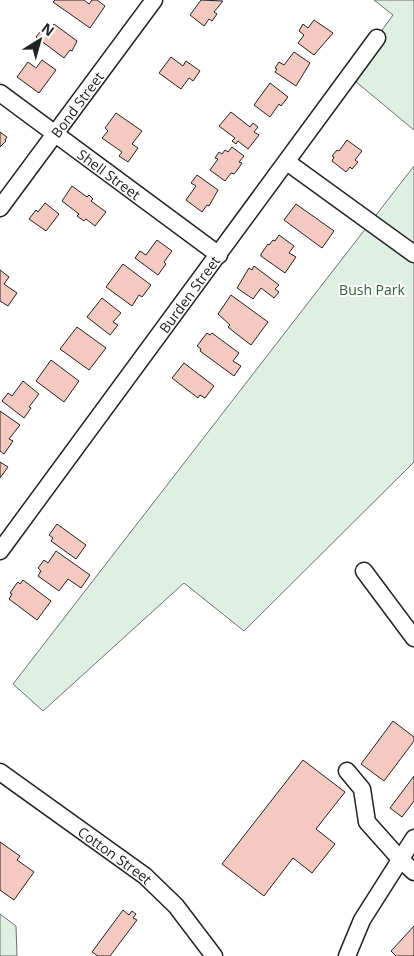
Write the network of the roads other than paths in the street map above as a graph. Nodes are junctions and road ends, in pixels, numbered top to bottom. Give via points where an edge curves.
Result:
1 (154, 0) edge
2 (378, 38) dead end
3 (0, 93) edge
4 (55, 134) junction
5 (287, 162) junction
6 (0, 208) edge
7 (414, 254) edge
8 (219, 255) junction
9 (0, 551) edge
10 (364, 571) dead end
11 (414, 638) edge
12 (347, 771) dead end
13 (0, 772) edge
14 (414, 838) edge
15 (400, 859) junction
16 (414, 872) edge
17 (214, 956) edge
18 (347, 956) edge

1 - 4 street, Bond Street
2 - 5 street, Burden Street
3 - 4 street, Shell Street
4 - 6 street, Bond Street
4 - 8 street, Shell Street
5 - 7 street
5 - 8 street, Burden Street
8 - 9 street, Burden Street
10 - 11 street
12 - 15 street via 362,789 367,822
13 - 17 street, Cotton Street via 145,876 176,906
14 - 15 street
15 - 16 street
15 - 18 street via 362,920

